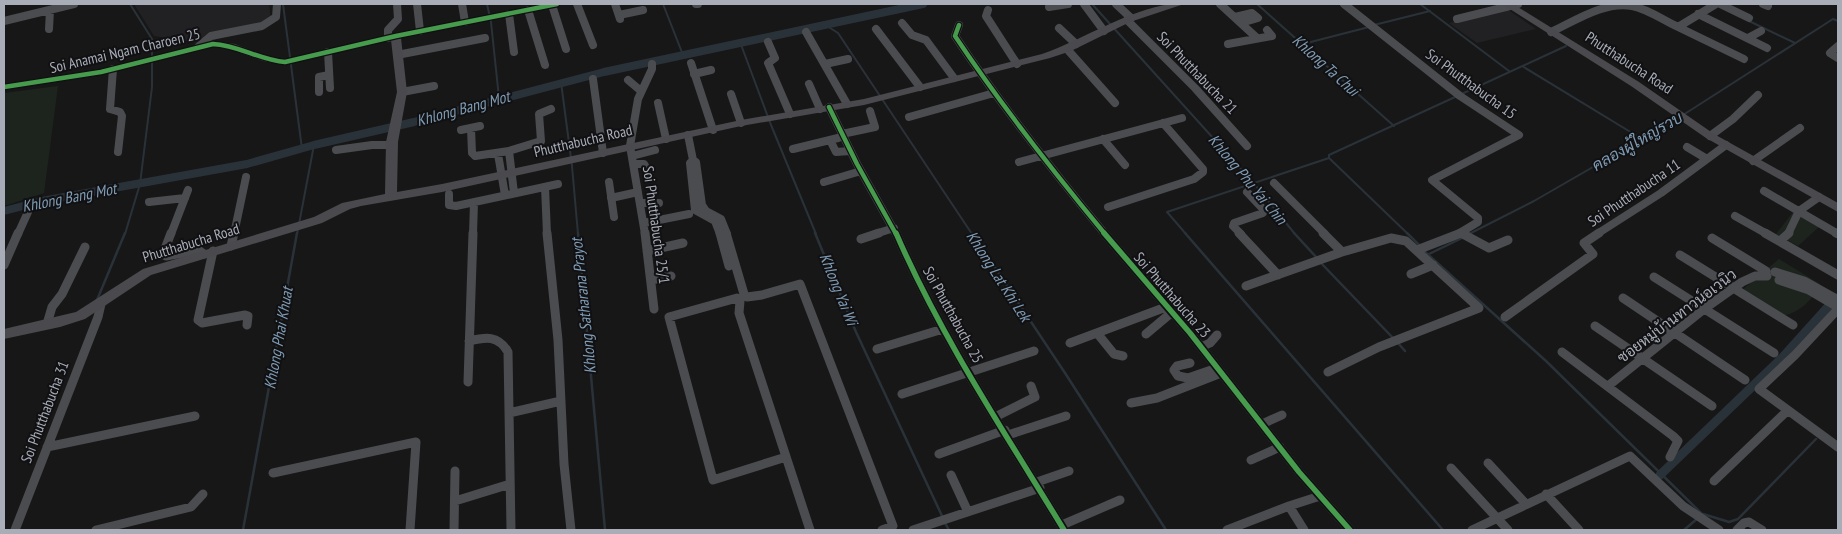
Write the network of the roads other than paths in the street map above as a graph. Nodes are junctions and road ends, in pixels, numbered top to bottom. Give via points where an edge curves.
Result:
1 (74, 4) edge
2 (277, 4) edge
3 (397, 4) edge
4 (417, 4) edge
5 (462, 4) edge
6 (555, 4) edge
7 (577, 4) edge
8 (615, 4) edge
9 (1068, 4) edge
10 (1084, 4) edge
11 (1116, 4) edge
12 (1179, 4) edge
13 (1220, 4) edge
14 (1344, 4) edge
15 (1647, 4) edge
16 (1716, 4) edge
17 (1720, 4) edge
18 (1512, 5) edge
19 (1049, 7) dead end
20 (530, 8) edge
21 (1640, 8) junction
22 (50, 10) junction
23 (643, 10) dead end
24 (988, 10) dead end
25 (509, 14) junction
26 (1698, 14) junction
27 (1235, 17) junction
28 (1749, 18) dead end
29 (1129, 19) junction
30 (1457, 19) dead end
31 (4, 21) edge
32 (465, 22) junction
33 (902, 23) dead end
34 (1241, 24) junction
35 (960, 25) dead end
36 (1678, 27) junction
37 (1059, 28) dead end
38 (1109, 28) junction
39 (49, 29) dead end
40 (876, 30) dead end
41 (1267, 30) dead end
42 (420, 31) junction
43 (1761, 31) dead end
44 (806, 32) dead end
45 (1551, 32) junction
46 (229, 34) junction
47 (388, 37) junction
48 (485, 38) dead end
49 (1257, 38) junction
50 (1748, 38) junction
51 (768, 42) dead end
52 (221, 44) junction
53 (592, 44) dead end
54 (1228, 44) dead end
55 (1072, 46) junction
56 (1838, 46) edge
57 (198, 47) junction
58 (1766, 48) dead end
59 (566, 49) dead end
60 (328, 52) junction
61 (514, 52) dead end
62 (397, 55) junction
63 (1838, 58) edge
64 (848, 59) dead end
65 (1744, 59) dead end
66 (691, 63) dead end
67 (652, 64) dead end
68 (825, 64) junction
69 (1017, 64) junction
70 (545, 65) dead end
71 (944, 65) junction
72 (936, 66) dead end
73 (113, 69) junction
74 (711, 70) dead end
75 (979, 72) junction
76 (694, 74) junction
77 (329, 75) junction
78 (954, 78) junction
79 (592, 79) dead end
80 (628, 80) dead end
81 (809, 84) dead end
82 (434, 86) dead end
83 (4, 87) edge
84 (920, 87) junction
85 (330, 88) dead end
86 (641, 91) junction
87 (319, 92) dead end
88 (402, 92) junction
89 (994, 93) junction
90 (731, 94) dead end
91 (1758, 95) dead end
92 (658, 102) dead end
93 (1115, 103) dead end
94 (847, 104) junction
95 (867, 106) junction
96 (824, 108) junction
97 (551, 109) dead end
98 (790, 114) junction
99 (910, 117) dead end
100 (1182, 118) dead end
101 (741, 123) junction
102 (1163, 123) junction
103 (480, 126) dead end
104 (471, 128) junction
105 (1800, 128) dead end
106 (461, 130) dead end
107 (713, 130) junction
108 (688, 135) junction
109 (1710, 136) junction
110 (837, 137) junction
111 (666, 139) junction
112 (1103, 139) junction
113 (392, 144) junction
114 (1726, 145) junction
115 (1246, 146) dead end
116 (1686, 147) dead end
117 (793, 149) dead end
118 (336, 150) dead end
119 (655, 150) dead end
120 (850, 151) junction
121 (118, 152) dead end
122 (509, 152) junction
123 (603, 153) junction
124 (498, 154) junction
125 (632, 155) junction
126 (1041, 156) junction
127 (1707, 159) junction
128 (693, 160) joint
129 (1753, 161) junction
130 (1018, 162) dead end
131 (1125, 166) dead end
132 (861, 171) junction
133 (649, 173) dead end
134 (506, 174) junction
135 (246, 177) dead end
136 (608, 182) dead end
137 (824, 182) dead end
138 (1274, 183) dead end
139 (558, 184) dead end
140 (545, 187) junction
141 (1764, 191) dead end
142 (638, 192) junction
143 (1247, 192) dead end
144 (449, 194) dead end
145 (509, 194) junction
146 (391, 196) junction
147 (1820, 197) junction
148 (611, 198) junction
149 (150, 202) dead end
150 (474, 202) junction
151 (640, 203) junction
152 (659, 203) dead end
153 (1108, 208) dead end
154 (1838, 208) edge
155 (1799, 211) junction
156 (28, 212) dead end
157 (689, 214) dead end
158 (1736, 216) dead end
159 (614, 217) dead end
160 (644, 223) junction
161 (894, 228) junction
162 (1461, 233) junction
163 (1838, 234) edge
164 (1712, 238) dead end
165 (861, 239) dead end
166 (1508, 240) dead end
167 (1780, 242) junction
168 (683, 243) dead end
169 (230, 246) junction
170 (85, 247) dead end
171 (647, 250) junction
172 (1417, 250) junction
173 (209, 252) junction
174 (1342, 252) junction
175 (1680, 255) dead end
176 (4, 265) edge
177 (1433, 265) junction
178 (1411, 274) dead end
179 (1278, 275) junction
180 (1772, 275) junction
181 (1838, 275) edge
182 (672, 276) dead end
183 (1654, 277) dead end
184 (651, 280) junction
185 (1246, 286) dead end
186 (1734, 288) junction
187 (742, 297) junction
188 (1623, 298) dead end
189 (1838, 300) edge
190 (101, 304) junction
191 (1838, 308) edge
192 (654, 309) dead end
193 (1704, 309) junction
194 (1168, 310) junction
195 (1505, 317) dead end
196 (1834, 321) edge
197 (47, 324) junction
198 (247, 325) dead end
199 (1793, 325) dead end
200 (1594, 326) dead end
201 (943, 329) junction
202 (1098, 333) junction
203 (1674, 333) junction
204 (4, 334) edge
205 (1146, 334) dead end
206 (1217, 335) dead end
207 (469, 341) junction
208 (1070, 343) dead end
209 (1201, 348) junction
210 (877, 349) dead end
211 (1034, 351) dead end
212 (1562, 352) dead end
213 (1774, 353) dead end
214 (1123, 356) dead end
215 (1641, 358) junction
216 (1190, 363) dead end
217 (970, 371) junction
218 (1219, 371) junction
219 (1328, 372) dead end
220 (1745, 380) dead end
221 (468, 382) dead end
222 (1031, 386) dead end
223 (1608, 386) junction
224 (902, 394) dead end
225 (561, 401) junction
226 (1131, 403) dead end
227 (1712, 406) dead end
228 (1788, 411) junction
229 (509, 414) junction
230 (1282, 415) dead end
231 (195, 416) dead end
232 (996, 416) junction
233 (1066, 416) dead end
234 (1262, 424) junction
235 (1007, 432) junction
236 (47, 447) junction
237 (1280, 447) junction
238 (1838, 447) edge
239 (939, 454) dead end
240 (786, 457) junction
241 (1670, 457) dead end
242 (1251, 460) dead end
243 (1488, 463) dead end
244 (1451, 468) dead end
245 (456, 471) dead end
246 (1069, 471) dead end
247 (273, 473) dead end
248 (952, 475) dead end
249 (1714, 481) dead end
250 (510, 484) junction
251 (1038, 485) junction
252 (203, 494) dead end
253 (1546, 494) junction
254 (1320, 496) junction
255 (1120, 500) dead end
256 (455, 501) junction
257 (1526, 504) junction
258 (1289, 506) junction
259 (968, 512) junction
260 (1497, 518) junction
261 (1063, 528) edge
262 (1717, 529) edge
263 (15, 530) edge
264 (96, 530) edge
265 (410, 530) edge
266 (454, 530) edge
267 (511, 530) edge
268 (571, 530) edge
269 (810, 530) edge
270 (882, 530) edge
271 (913, 530) edge
272 (1227, 530) edge
273 (1304, 530) edge
274 (1350, 530) edge
275 (1472, 530) edge
276 (1508, 530) edge
277 (1580, 530) edge
278 (1737, 530) edge
279 (1762, 530) edge

1 - 22 street
2 - 46 street via 276,17 272,21
3 - 47 street via 398,19 388,30
4 - 42 street
5 - 32 street
6 - 20 main road, Soi Anamai Ngam Charoen 25
6 - 59 street
7 - 53 street
8 - 23 street via 619,18
9 - 19 street
10 - 38 street
11 - 29 street, Soi Phutthabucha 21
12 - 29 main road, Phutthabucha Road
13 - 27 street
14 - 162 street, Soi Phutthabucha 15 via 1457,94 1519,135 1432,180 1478,218 1478,222
15 - 21 street
16 - 26 street
17 - 28 street
18 - 30 street
18 - 45 main road, Phutthabucha Road
20 - 25 main road, Soi Anamai Ngam Charoen 25
20 - 70 street
21 - 36 street
21 - 45 street via 1613,5
22 - 31 street
22 - 39 street
24 - 69 street via 986,16
25 - 32 main road, Soi Anamai Ngam Charoen 25
25 - 61 street
26 - 36 street
26 - 50 street
27 - 34 street
27 - 34 street via 1252,13 1258,18
29 - 38 main road, Phutthabucha Road
29 - 115 street, Soi Phutthabucha 21
32 - 42 main road, Soi Anamai Ngam Charoen 25
33 - 71 street via 912,35 926,40
34 - 49 street
35 - 75 street, Soi Phutthabucha 23 via 955,36
36 - 65 street
37 - 55 street
38 - 55 main road, Phutthabucha Road
40 - 84 street
41 - 49 street via 1272,36
42 - 47 main road, Soi Anamai Ngam Charoen 25
43 - 50 street
44 - 68 street
45 - 109 main road, Phutthabucha Road
46 - 52 street
46 - 57 street via 211,36
47 - 60 main road, Soi Anamai Ngam Charoen 25
47 - 62 main road
48 - 62 street
49 - 54 street
50 - 58 street
51 - 98 street via 775,58 768,63
52 - 57 main road, Soi Anamai Ngam Charoen 25
52 - 60 main road, Soi Anamai Ngam Charoen 25 via 285,62
55 - 69 main road, Phutthabucha Road
55 - 93 street
56 - 63 street via 1830,53
57 - 73 main road, Soi Anamai Ngam Charoen 25
60 - 77 street
62 - 88 main road
64 - 68 street
66 - 76 street
67 - 86 street, Soi Phutthabucha 25/1
68 - 94 street
69 - 75 main road, Phutthabucha Road
71 - 72 street
71 - 78 street
73 - 83 main road, Soi Anamai Ngam Charoen 25
73 - 121 street via 110,109 122,116
74 - 76 street
75 - 78 main road, Phutthabucha Road
75 - 89 street, Soi Phutthabucha 23
76 - 107 street
77 - 85 street
77 - 87 street via 319,77
78 - 84 main road, Phutthabucha Road
79 - 123 street
80 - 86 street
81 - 96 street, Soi Phutthabucha 25
82 - 88 street
84 - 95 main road, Phutthabucha Road via 890,95
86 - 125 street, Soi Phutthabucha 25/1 via 633,120
88 - 113 main road
89 - 99 street
89 - 126 street, Soi Phutthabucha 23
90 - 101 street
91 - 109 street
92 - 111 street
94 - 95 main road, Phutthabucha Road
94 - 96 main road, Phutthabucha Road
95 - 110 street via 875,127
96 - 98 main road, Phutthabucha Road
96 - 110 street, Soi Phutthabucha 25
97 - 122 street via 539,114 541,140
98 - 101 main road, Phutthabucha Road
100 - 102 street
101 - 107 main road, Phutthabucha Road
102 - 112 street
102 - 153 street via 1203,172 1194,179
103 - 104 street
104 - 106 street
104 - 124 street via 473,155
105 - 129 street
107 - 108 main road, Phutthabucha Road
108 - 111 main road, Phutthabucha Road
108 - 128 street
109 - 114 main road, Phutthabucha Road
110 - 117 street
110 - 120 street, Soi Phutthabucha 25
110 - 120 street via 836,152
111 - 125 main road, Phutthabucha Road
112 - 126 street
112 - 131 street
113 - 118 street
113 - 146 main road
114 - 127 street, Soi Phutthabucha 11
114 - 129 main road, Phutthabucha Road
116 - 127 street
119 - 125 street
120 - 132 street, Soi Phutthabucha 25
122 - 124 street
122 - 134 street
123 - 125 main road, Phutthabucha Road
123 - 134 main road, Phutthabucha Road
124 - 134 street
125 - 133 street via 644,164
125 - 142 street, Soi Phutthabucha 25/1
126 - 130 street
126 - 194 street, Soi Phutthabucha 23
127 - 195 street, Soi Phutthabucha 11 via 1584,243 1593,254
128 - 187 street via 690,163 696,210 700,216 717,224
129 - 147 main road, Phutthabucha Road
132 - 137 street
132 - 161 street, Soi Phutthabucha 25
134 - 145 street
134 - 146 main road, Phutthabucha Road
135 - 169 street
136 - 148 street
138 - 174 street
139 - 140 street
140 - 145 street
140 - 225 street
141 - 155 street
142 - 148 street
142 - 151 street, Soi Phutthabucha 25/1
143 - 179 street via 1263,213 1233,226
144 - 150 street via 451,206
145 - 150 street
146 - 169 main road, Phutthabucha Road via 354,204 318,220
147 - 154 main road, Phutthabucha Road
147 - 155 street
148 - 159 street
149 - 173 street via 186,194 163,254
150 - 207 street
151 - 152 street
151 - 160 street, Soi Phutthabucha 25/1
155 - 163 street
155 - 167 street via 1788,235
156 - 176 street
157 - 160 street
158 - 167 street
160 - 171 street, Soi Phutthabucha 25/1
161 - 165 street
161 - 201 street, Soi Phutthabucha 25 via 914,275
162 - 166 street via 1489,248
162 - 172 street, Soi Phutthabucha 15
164 - 180 street
167 - 181 street
168 - 171 street
169 - 173 main road, Phutthabucha Road
170 - 197 street via 52,307
171 - 184 street, Soi Phutthabucha 25/1
172 - 174 street via 1406,241 1391,238
172 - 177 street
173 - 190 main road, Phutthabucha Road via 147,272
173 - 198 street via 198,320 202,323 245,315 248,316
174 - 179 street
175 - 186 street
177 - 178 street
177 - 219 street via 1479,308 1379,347
179 - 185 street
180 - 186 street, ซอยหมู่บ้านทาวน์อเวนิว via 1755,276
180 - 189 street via 1804,281
180 - 191 street via 1802,287
182 - 184 street
183 - 193 street
184 - 192 street, Soi Phutthabucha 25/1
186 - 193 street, ซอยหมู่บ้านทาวน์อเวนิว
186 - 199 street
187 - 240 street via 739,313
187 - 240 street via 669,317 713,480
187 - 270 street via 800,284 893,526
188 - 203 street
190 - 197 main road, Phutthabucha Road via 79,315
190 - 236 street, Soi Phutthabucha 31
191 - 196 street
193 - 203 street, ซอยหมู่บ้านทาวน์อเวนิว
193 - 213 street
194 - 202 street
194 - 205 street
194 - 209 street, Soi Phutthabucha 23
196 - 228 street via 1759,389
197 - 204 main road, Phutthabucha Road
200 - 215 street
201 - 210 street
201 - 217 street, Soi Phutthabucha 25
202 - 208 street
202 - 214 street via 1114,354
203 - 215 street, ซอยหมู่บ้านทาวน์อเวนิว
203 - 220 street
206 - 209 street
207 - 221 street
207 - 229 street via 492,337 504,343 508,352
209 - 218 street, Soi Phutthabucha 23
211 - 217 street
212 - 223 street
215 - 223 street, ซอยหมู่บ้านทาวน์อเวนิว
215 - 227 street
216 - 218 street via 1177,366 1174,370 1178,376 1188,378
217 - 224 street
217 - 232 street, Soi Phutthabucha 25
218 - 226 street via 1158,398
218 - 234 street, Soi Phutthabucha 23
222 - 232 street via 1035,398
223 - 241 street via 1678,441
225 - 229 street
225 - 268 street
228 - 238 street
228 - 249 street
229 - 250 street
230 - 234 street
231 - 236 street
232 - 235 street, Soi Phutthabucha 25
233 - 235 street
234 - 237 street, Soi Phutthabucha 23
235 - 239 street
235 - 251 street, Soi Phutthabucha 25
236 - 263 street, Soi Phutthabucha 31
237 - 242 street
237 - 254 street, Soi Phutthabucha 23
240 - 269 street
243 - 257 street
244 - 260 street
245 - 256 street
246 - 251 street
247 - 265 street via 416,442
248 - 259 street
250 - 256 street
250 - 267 street
251 - 259 street
251 - 261 street, Soi Phutthabucha 25
252 - 264 street via 191,507
253 - 257 street
253 - 262 street via 1630,456 1683,506
253 - 277 street
254 - 258 street
254 - 274 street, Soi Phutthabucha 23
255 - 261 street
256 - 266 street
257 - 260 street
258 - 272 street
258 - 273 street
259 - 271 street
260 - 275 street
260 - 276 street
278 - 279 street via 1749,522

